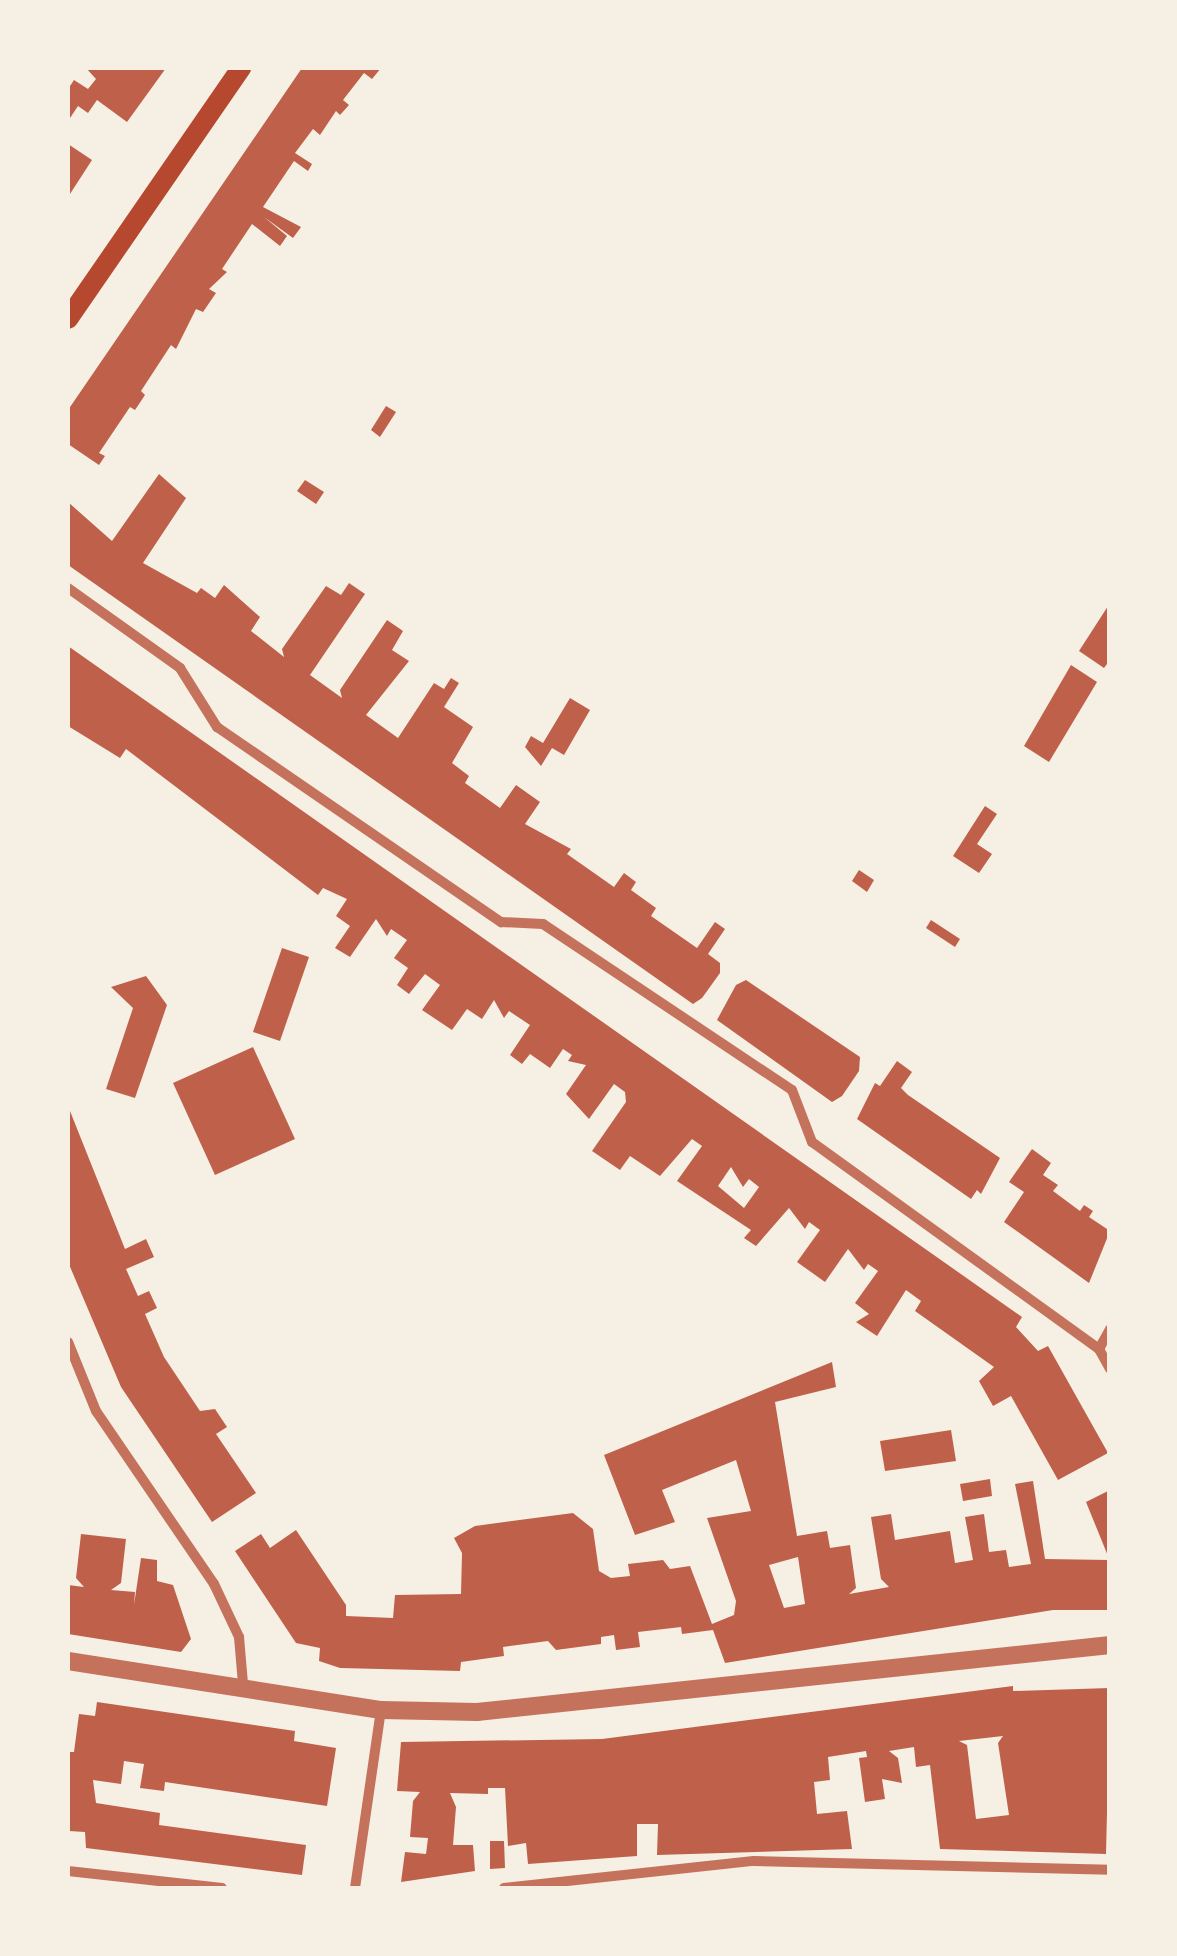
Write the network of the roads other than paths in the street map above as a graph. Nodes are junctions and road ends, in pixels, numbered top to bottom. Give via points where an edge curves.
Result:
1 (241, 68) edge
2 (68, 319) edge
3 (68, 588) edge
4 (1110, 1329) edge
5 (68, 1342) edge
6 (1099, 1349) junction
7 (1110, 1368) edge
8 (1110, 1645) edge
9 (68, 1661) edge
10 (244, 1684) junction
11 (381, 1710) junction
12 (1110, 1870) edge
13 (68, 1871) edge
14 (222, 1888) edge
15 (355, 1888) edge
16 (504, 1888) edge

1 - 2 main road
3 - 6 street via 180,668 217,727 500,922 543,924 792,1090 812,1142
4 - 6 street
5 - 10 street via 96,1410 214,1584 239,1637
6 - 7 street
8 - 11 street via 845,1669 582,1704
9 - 10 street
10 - 11 street
11 - 15 street
12 - 16 street via 754,1861
13 - 14 street

